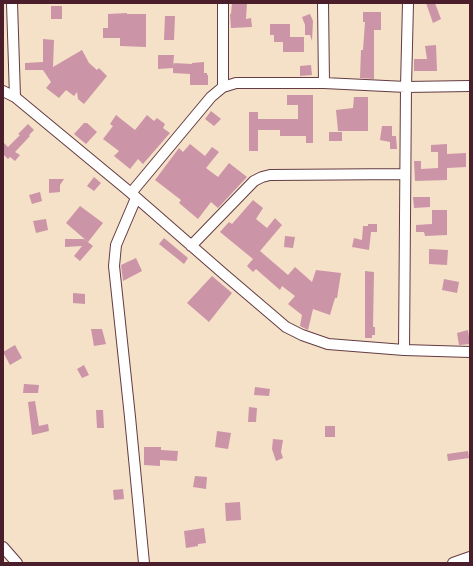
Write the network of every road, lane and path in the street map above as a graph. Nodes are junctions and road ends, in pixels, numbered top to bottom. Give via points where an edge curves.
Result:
1 (12, 3) edge
2 (223, 3) edge
3 (323, 3) edge
4 (408, 3) edge
5 (324, 83) junction
6 (470, 86) edge
7 (223, 87) junction
8 (406, 87) junction
9 (3, 92) edge
10 (14, 97) junction
11 (405, 174) junction
12 (134, 195) junction
13 (191, 246) junction
14 (404, 350) junction
15 (470, 352) edge
16 (3, 547) edge
17 (470, 557) edge
18 (17, 563) edge
19 (144, 563) edge
20 (454, 563) edge

1 - 10 street
2 - 7 street
3 - 5 street
4 - 8 street
5 - 7 street via 236,83
5 - 8 street
6 - 8 street
7 - 12 street via 211,97
8 - 11 street
9 - 10 street
10 - 12 street
11 - 13 street via 262,177 254,181
11 - 14 street
12 - 13 street
12 - 19 street via 116,245 114,266
13 - 14 street via 286,327 302,336 328,344
14 - 15 street
16 - 18 street
17 - 20 street

